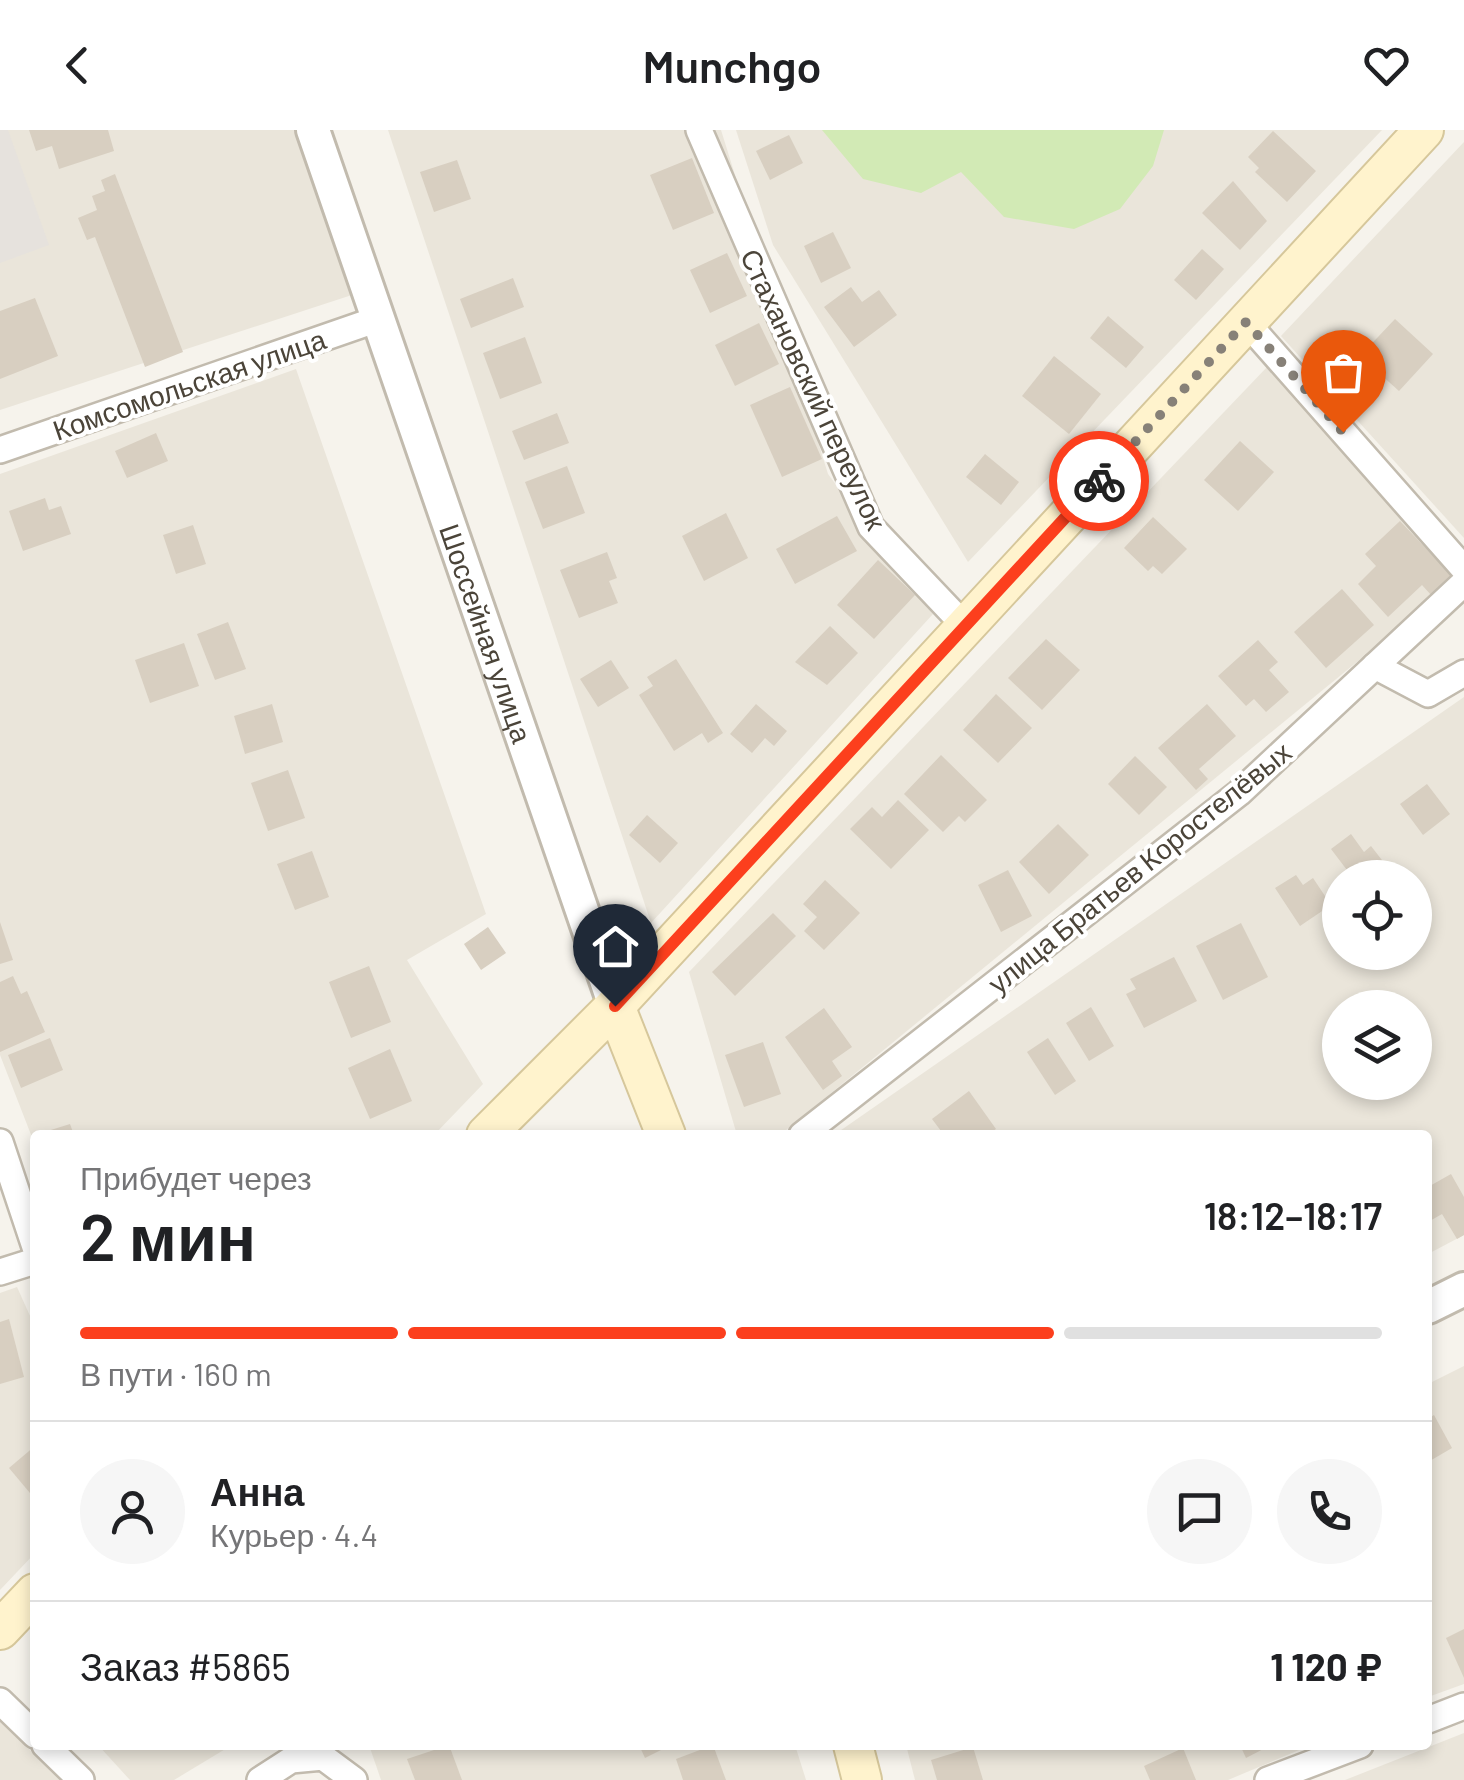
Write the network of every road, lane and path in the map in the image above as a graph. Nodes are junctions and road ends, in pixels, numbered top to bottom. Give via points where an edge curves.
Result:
1 (313, 130) edge
2 (700, 130) edge
3 (1424, 130) edge
4 (378, 319) junction
5 (1246, 322) junction
6 (0, 450) edge
7 (1464, 569) edge
8 (1464, 583) edge
9 (965, 626) junction
10 (1375, 666) junction
11 (1464, 673) edge
12 (615, 1006) junction
13 (491, 1130) edge
14 (664, 1130) edge
15 (808, 1130) edge
16 (0, 1142) edge
17 (30, 1232) edge
18 (30, 1263) edge
19 (0, 1272) edge
20 (1464, 1289) edge
21 (1432, 1305) edge
22 (30, 1597) edge
23 (0, 1630) edge
24 (0, 1701) edge
25 (1464, 1706) edge
26 (1432, 1718) edge
27 (30, 1730) edge
28 (50, 1750) edge
29 (855, 1750) edge
30 (1347, 1750) edge
31 (81, 1780) edge
32 (260, 1780) edge
33 (354, 1780) edge
34 (862, 1780) edge
35 (1268, 1780) edge

1 - 4 street, Шоссейная улица
2 - 9 street, Стахановский переулок via 871,527
3 - 5 main road
4 - 6 street, Комсомольская улица
4 - 12 street, Шоссейная улица
5 - 7 street
5 - 9 main road
8 - 10 street, улица Братьев Коростелёвых
9 - 12 main road
10 - 11 street via 1428,694
10 - 15 street, улица Братьев Коростелёвых via 1239,794
12 - 13 main road
12 - 14 main road, Шоссейная улица
16 - 17 street
18 - 19 street
20 - 21 street
22 - 23 main road
24 - 27 street
25 - 26 street
28 - 31 street
29 - 34 main road
30 - 35 street
32 - 33 street via 291,1760 323,1758

